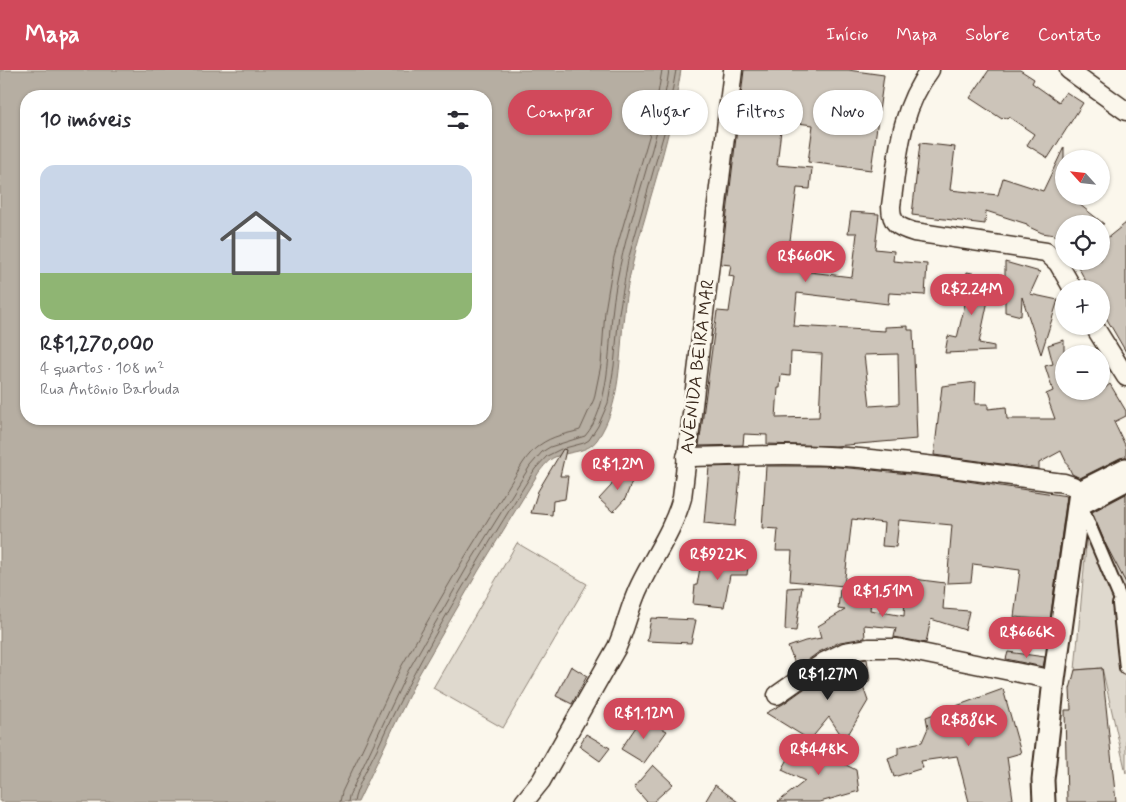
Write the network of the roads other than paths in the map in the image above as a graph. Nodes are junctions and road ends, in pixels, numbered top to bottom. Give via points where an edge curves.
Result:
1 (733, 70) edge
2 (930, 70) edge
3 (1069, 70) edge
4 (1126, 112) edge
5 (1068, 280) edge
6 (1100, 335) edge
7 (1126, 377) edge
8 (686, 457) junction
9 (1126, 469) edge
10 (1126, 485) edge
11 (1080, 492) junction
12 (1118, 596) junction
13 (1126, 612) edge
14 (1126, 668) edge
15 (1054, 680) junction
16 (777, 696) dead end
17 (524, 802) edge
18 (1044, 802) edge

1 - 8 street, AVENIDA BEIRA MAR
2 - 5 street via 909,106 902,129 890,206 896,224 914,232 1046,252 1058,263
3 - 4 street
6 - 7 street
8 - 11 street via 800,455 854,458 1064,483
8 - 17 street, AVENIDA BEIRA MAR via 682,498 676,517 632,602 617,648 541,781
9 - 11 street
10 - 12 street via 1082,508
11 - 15 street
12 - 13 street
12 - 14 street
15 - 16 street via 897,648 869,648 845,652 824,662
15 - 18 street via 1043,780

